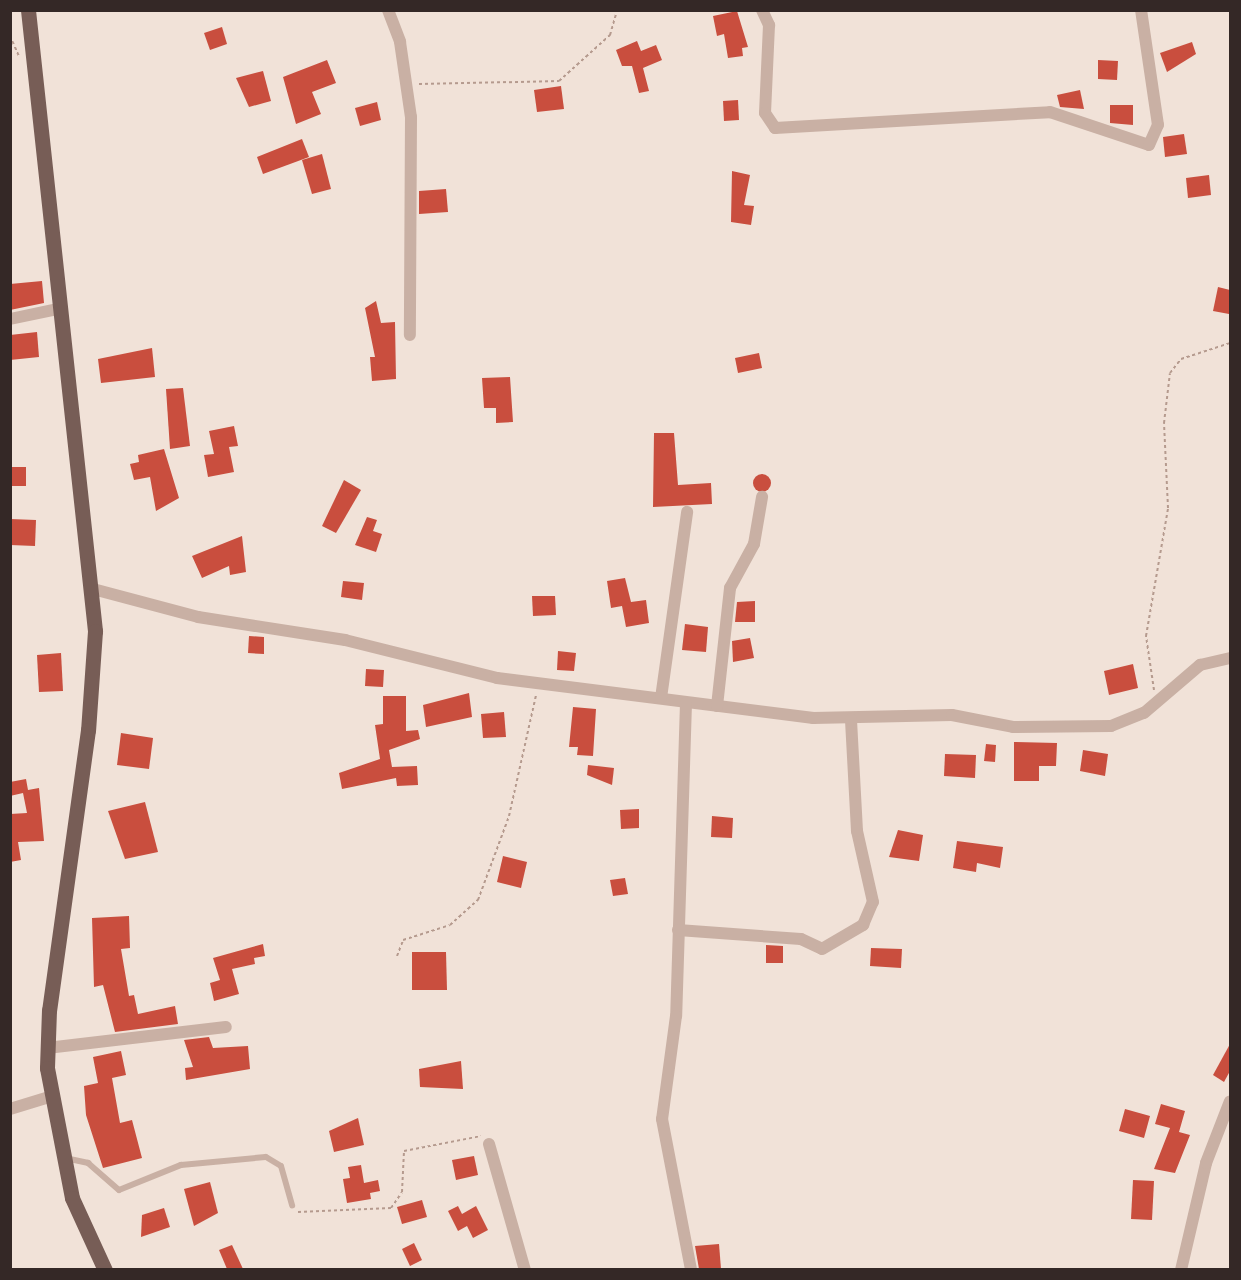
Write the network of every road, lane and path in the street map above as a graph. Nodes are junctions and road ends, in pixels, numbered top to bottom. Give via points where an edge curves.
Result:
1 (28, 10) edge
2 (388, 10) edge
3 (617, 10) edge
4 (762, 10) edge
5 (1141, 10) edge
6 (407, 82) junction
7 (62, 308) junction
8 (10, 319) edge
9 (410, 335) dead end
10 (1230, 343) edge
11 (762, 498) dead end
12 (687, 512) dead end
13 (93, 589) junction
14 (1230, 658) edge
15 (537, 684) junction
16 (661, 698) junction
17 (686, 703) junction
18 (1156, 704) junction
19 (717, 706) junction
20 (851, 718) junction
21 (678, 930) junction
22 (397, 956) dead end
23 (226, 1027) dead end
24 (47, 1048) junction
25 (49, 1097) junction
26 (1230, 1101) edge
27 (10, 1109) edge
28 (489, 1144) joint
29 (62, 1159) junction
30 (292, 1205) joint
31 (105, 1269) edge
32 (525, 1269) edge
33 (691, 1269) edge
34 (1181, 1269) edge

1 - 7 main road
2 - 6 street
3 - 6 path via 610,35 559,81
4 - 5 street via 769,25 765,113 775,129 1050,112 1149,145 1158,125
6 - 9 street
7 - 8 street
7 - 13 main road
10 - 18 path via 1181,359 1170,373 1164,423 1168,508 1146,636
11 - 19 street via 754,544 730,588
12 - 16 street
13 - 15 street via 198,617 345,640 467,672
13 - 24 main road via 88,730
14 - 18 street via 1193,669
15 - 16 street
15 - 22 path via 509,816 478,900 450,925 403,940
16 - 17 street
17 - 19 street
17 - 21 street
18 - 20 street via 1135,719 1112,726 1013,727 952,715
19 - 20 street
20 - 21 street via 856,831 873,902 863,925 822,949 801,939
21 - 33 street via 676,1016 662,1119
23 - 24 street
24 - 25 main road
25 - 27 street
25 - 29 main road
26 - 34 street via 1206,1163
28 - 30 path via 478,1136 404,1151 402,1192 390,1208 301,1213
28 - 32 street
29 - 30 lane via 88,1163 119,1190 181,1165 266,1157 281,1166
29 - 31 main road via 72,1198

